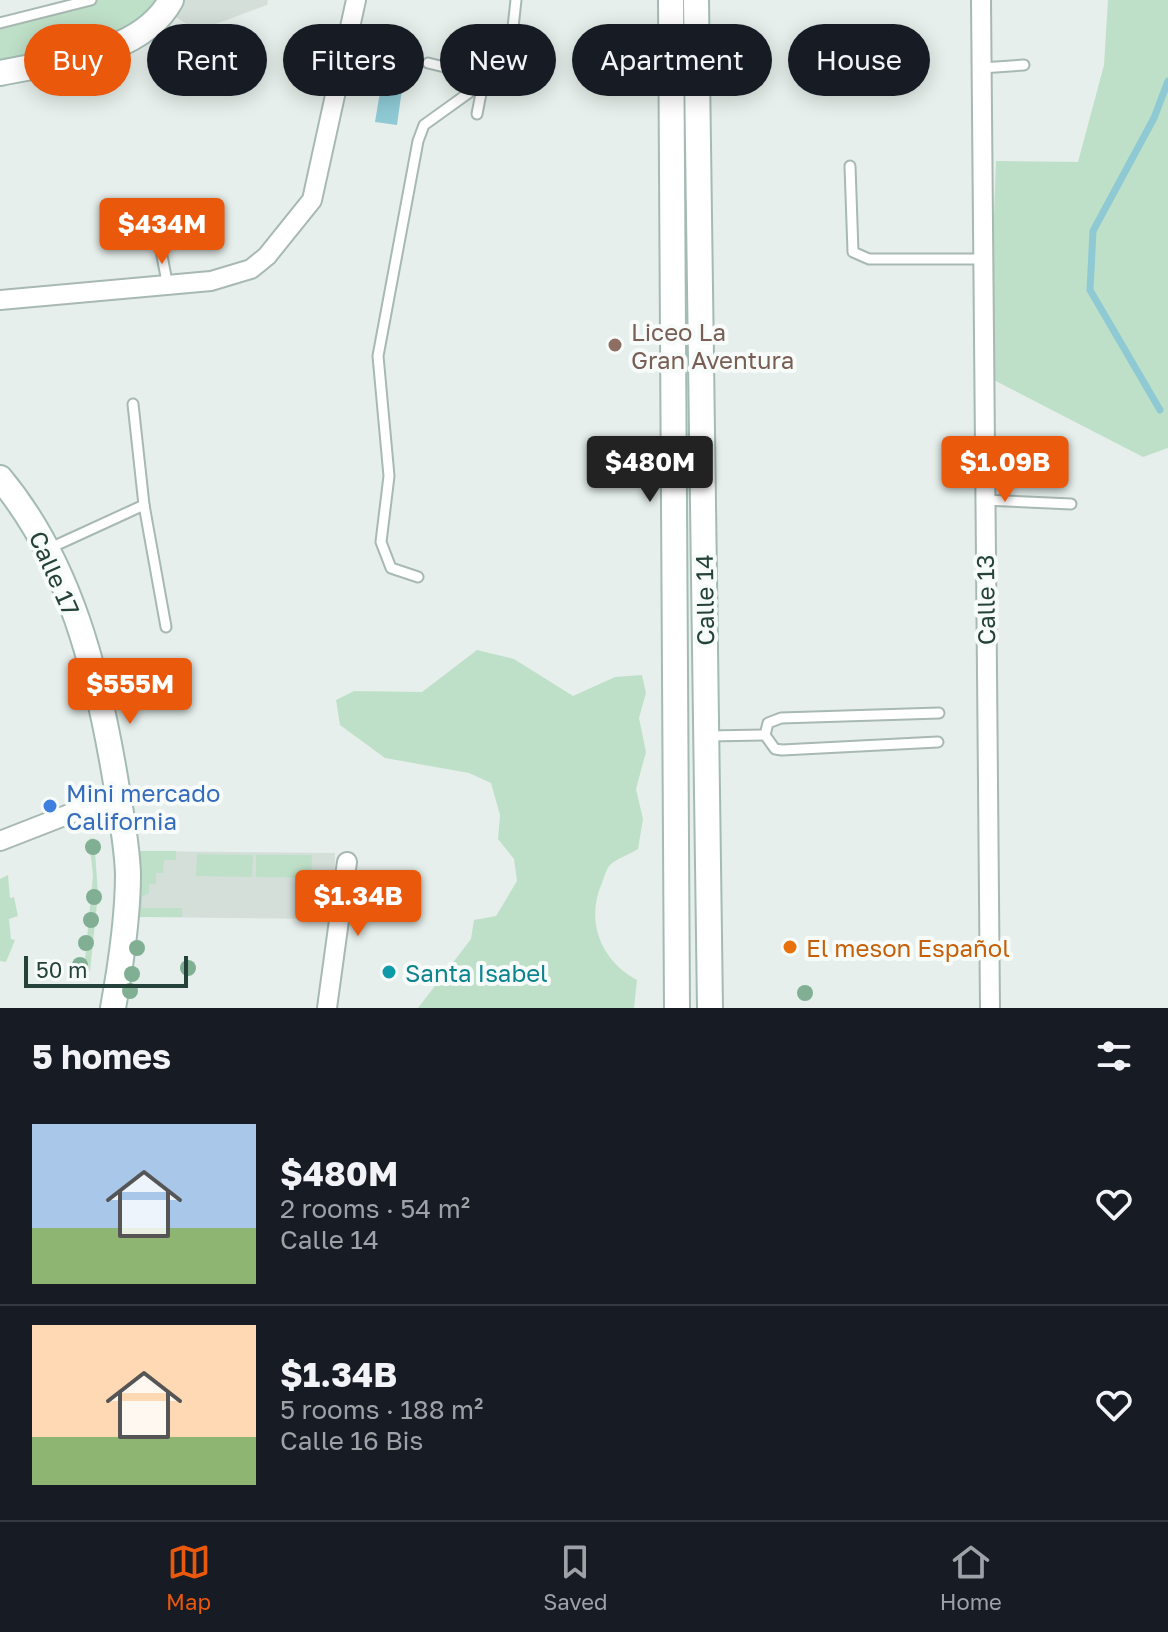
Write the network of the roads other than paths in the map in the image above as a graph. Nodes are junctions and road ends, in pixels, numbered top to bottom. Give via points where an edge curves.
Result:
1 (91, 0) edge
2 (171, 0) edge
3 (356, 0) edge
4 (516, 0) edge
5 (671, 0) edge
6 (696, 0) edge
7 (981, 0) edge
8 (0, 23) edge
9 (513, 24) edge
10 (428, 63) dead end
11 (1024, 65) dead end
12 (440, 67) edge
13 (981, 68) junction
14 (0, 73) edge
15 (465, 96) edge
16 (482, 96) edge
17 (477, 114) dead end
18 (850, 166) dead end
19 (157, 230) dead end
20 (982, 259) junction
21 (168, 287) junction
22 (0, 300) edge
23 (133, 404) dead end
24 (0, 478) edge
25 (984, 500) junction
26 (1071, 504) dead end
27 (144, 505) junction
28 (48, 549) junction
29 (418, 577) dead end
30 (166, 627) dead end
31 (939, 713) dead end
32 (765, 735) junction
33 (706, 736) junction
34 (938, 742) dead end
35 (118, 795) junction
36 (0, 841) edge
37 (347, 862) dead end
38 (113, 1008) edge
39 (327, 1008) edge
40 (677, 1008) edge
41 (710, 1008) edge
42 (990, 1008) edge

1 - 8 lane
2 - 14 main road via 154,23 129,40
3 - 21 street via 312,200 285,237 251,269
4 - 9 lane
5 - 40 main road, Calle 14
6 - 33 main road, Calle 14
7 - 13 street, Calle 13
10 - 12 lane
11 - 13 lane
13 - 20 street, Calle 13
15 - 29 lane via 424,125 418,141 378,356 389,476 381,542 391,568
16 - 17 lane
18 - 20 lane via 853,252 869,259
19 - 21 lane
20 - 25 street, Calle 13
21 - 22 street
23 - 27 lane
24 - 28 main road, Calle 17
25 - 26 lane
25 - 42 street, Calle 13
27 - 28 lane
27 - 30 lane
28 - 35 main road, Calle 17 via 100,698
31 - 32 lane via 781,718 768,723
32 - 33 lane
32 - 34 lane via 782,750
33 - 41 main road, Calle 14
35 - 36 street
35 - 38 main road, Calle 17 via 127,886
37 - 39 street

